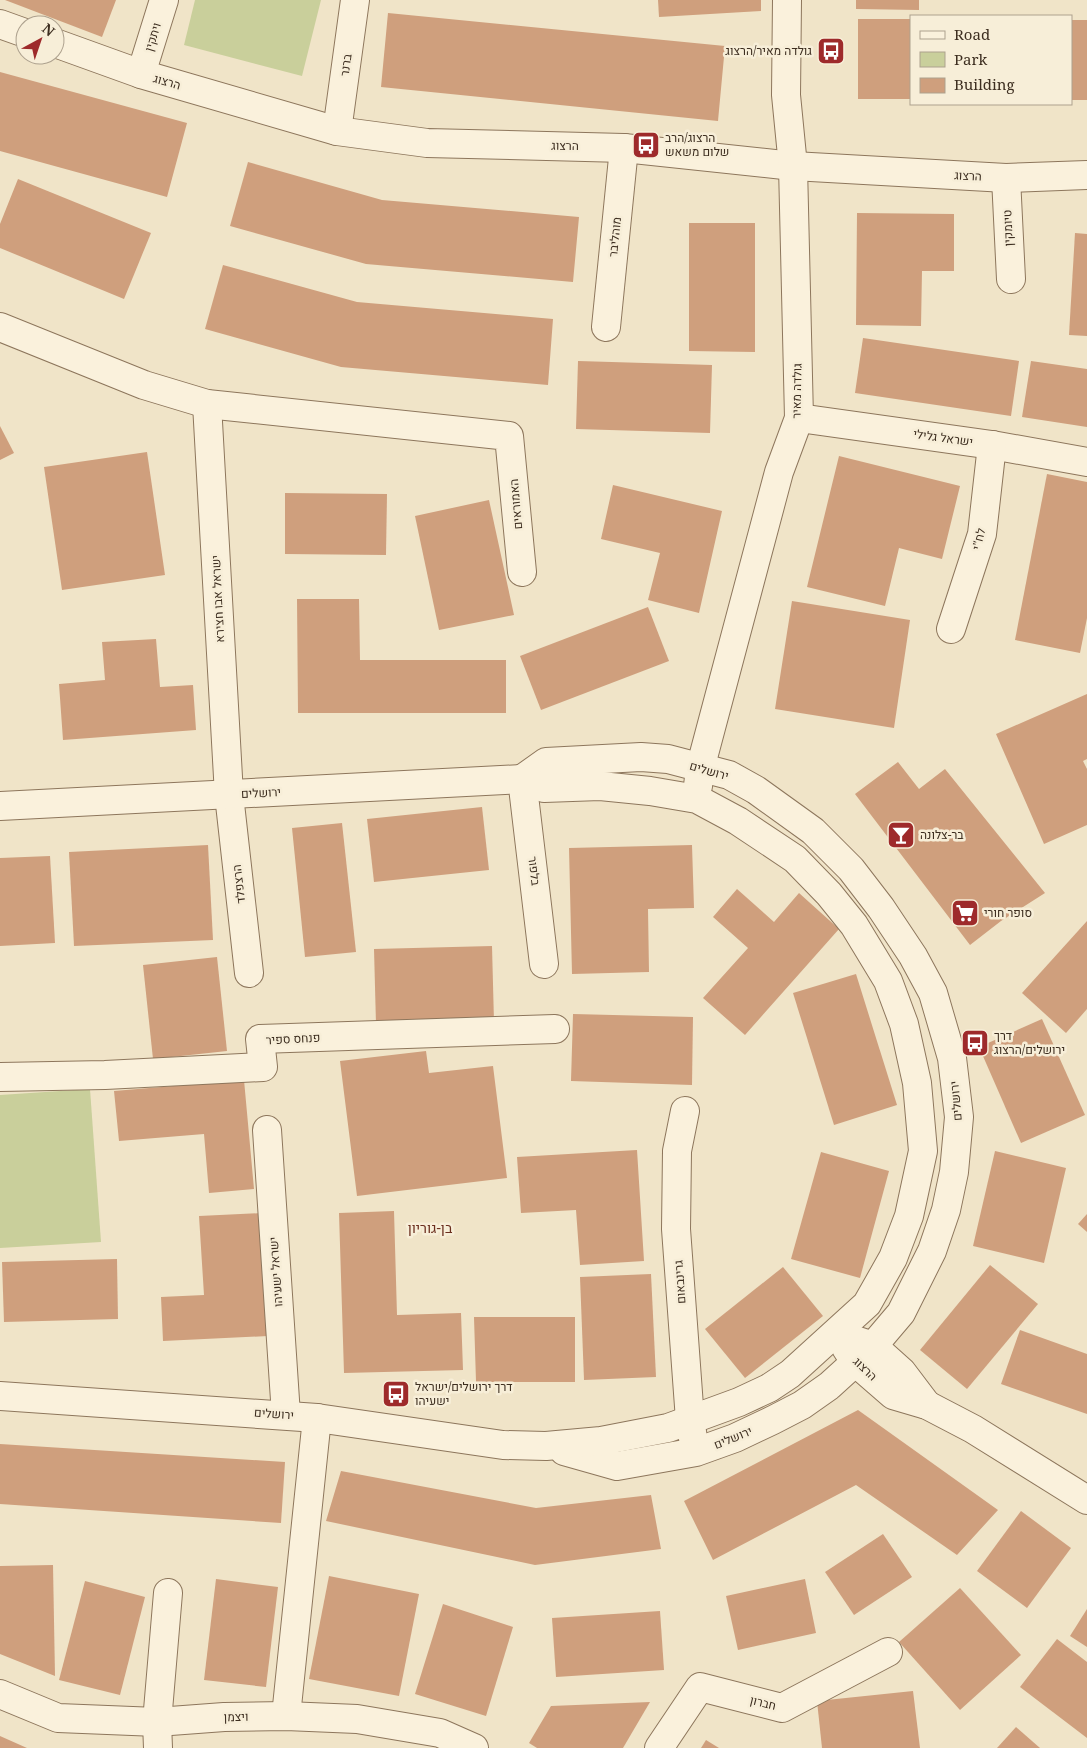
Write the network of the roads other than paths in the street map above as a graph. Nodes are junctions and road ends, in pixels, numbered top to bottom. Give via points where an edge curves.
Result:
1 (164, 0) edge
2 (355, 0) edge
3 (787, 0) edge
4 (0, 24) edge
5 (15, 29) edge
6 (65, 47) edge
7 (141, 74) junction
8 (337, 131) junction
9 (624, 148) junction
10 (793, 166) junction
11 (1087, 175) edge
12 (1006, 178) junction
13 (1011, 279) dead end
14 (0, 327) edge
15 (606, 327) dead end
16 (207, 404) junction
17 (799, 418) junction
18 (992, 445) junction
19 (1087, 462) edge
20 (522, 572) dead end
21 (951, 629) dead end
22 (700, 768) junction
23 (522, 779) junction
24 (229, 795) junction
25 (697, 800) junction
26 (0, 806) edge
27 (544, 964) dead end
28 (249, 973) dead end
29 (555, 1029) dead end
30 (0, 1077) edge
31 (685, 1111) dead end
32 (267, 1130) dead end
33 (837, 1333) junction
34 (864, 1354) junction
35 (0, 1396) edge
36 (286, 1415) junction
37 (317, 1418) junction
38 (690, 1420) junction
39 (546, 1446) junction
40 (696, 1452) junction
41 (1087, 1500) edge
42 (168, 1593) dead end
43 (888, 1652) dead end
44 (0, 1694) edge
45 (286, 1716) junction
46 (157, 1735) edge
47 (474, 1748) edge
48 (659, 1748) edge

1 - 7 street, ויתקין
2 - 8 street, ברנר
3 - 10 street, גולדה מאיר via 786,95
4 - 5 street
6 - 7 street, הרצוג
7 - 8 street, הרצוג
8 - 9 street, הרצוג via 427,143
9 - 10 street, הרצוג
9 - 15 street, מוהליבר
10 - 12 street, הרצוג
10 - 17 street, גולדה מאיר
11 - 12 street, הרצוג
12 - 13 street, טיומקין
14 - 16 street via 144,385
16 - 20 street, האמוראים via 509,436
16 - 24 street, ישראל אבו חצירא
17 - 18 street, ישראל גלילי
17 - 22 street, גולדה מאיר via 779,472
18 - 19 street, ישראל גלילי
18 - 21 street, לח"י via 982,534
22 - 23 street, ירושלים via 668,759 601,758 546,762
22 - 25 street, גולדה מאיר
22 - 34 street, ירושלים via 729,775 756,790 813,831 850,869 881,908 933,993 952,1058 959,1117 954,1172 946,1210 932,1251 901,1313
23 - 24 street, ירושלים
23 - 25 street, ירושלים via 544,788 600,786
23 - 27 street, בלפור
24 - 26 street, ירושלים
24 - 28 street, הרצפלד
25 - 33 street, ירושלים via 738,821 795,859 830,894 854,925 888,981 904,1024 917,1083 923,1151 909,1216 893,1258 867,1304
29 - 30 street, פנחס ספיר via 260,1039 263,1067
31 - 38 street, גרינבאום via 677,1151 676,1229
32 - 36 street, ישראל ישעיהו
33 - 34 street, הרצוג
33 - 38 street, ירושלים via 769,1388
34 - 40 street, ירושלים via 802,1405 735,1438
34 - 41 street, הרצוג via 893,1395 927,1405 973,1429
35 - 36 street, ירושלים
36 - 37 street, ירושלים
37 - 39 street, ירושלים via 503,1445
37 - 45 street
38 - 39 street, ירושלים via 668,1428 601,1441
38 - 40 street, גרינבאום
39 - 40 street, ירושלים via 618,1466
42 - 46 street
43 - 48 street, חברון via 782,1708 700,1686
44 - 46 street, ויצמן via 58,1718
45 - 46 street, ויצמן via 224,1716
45 - 47 street, ויצמן via 357,1719 440,1733

